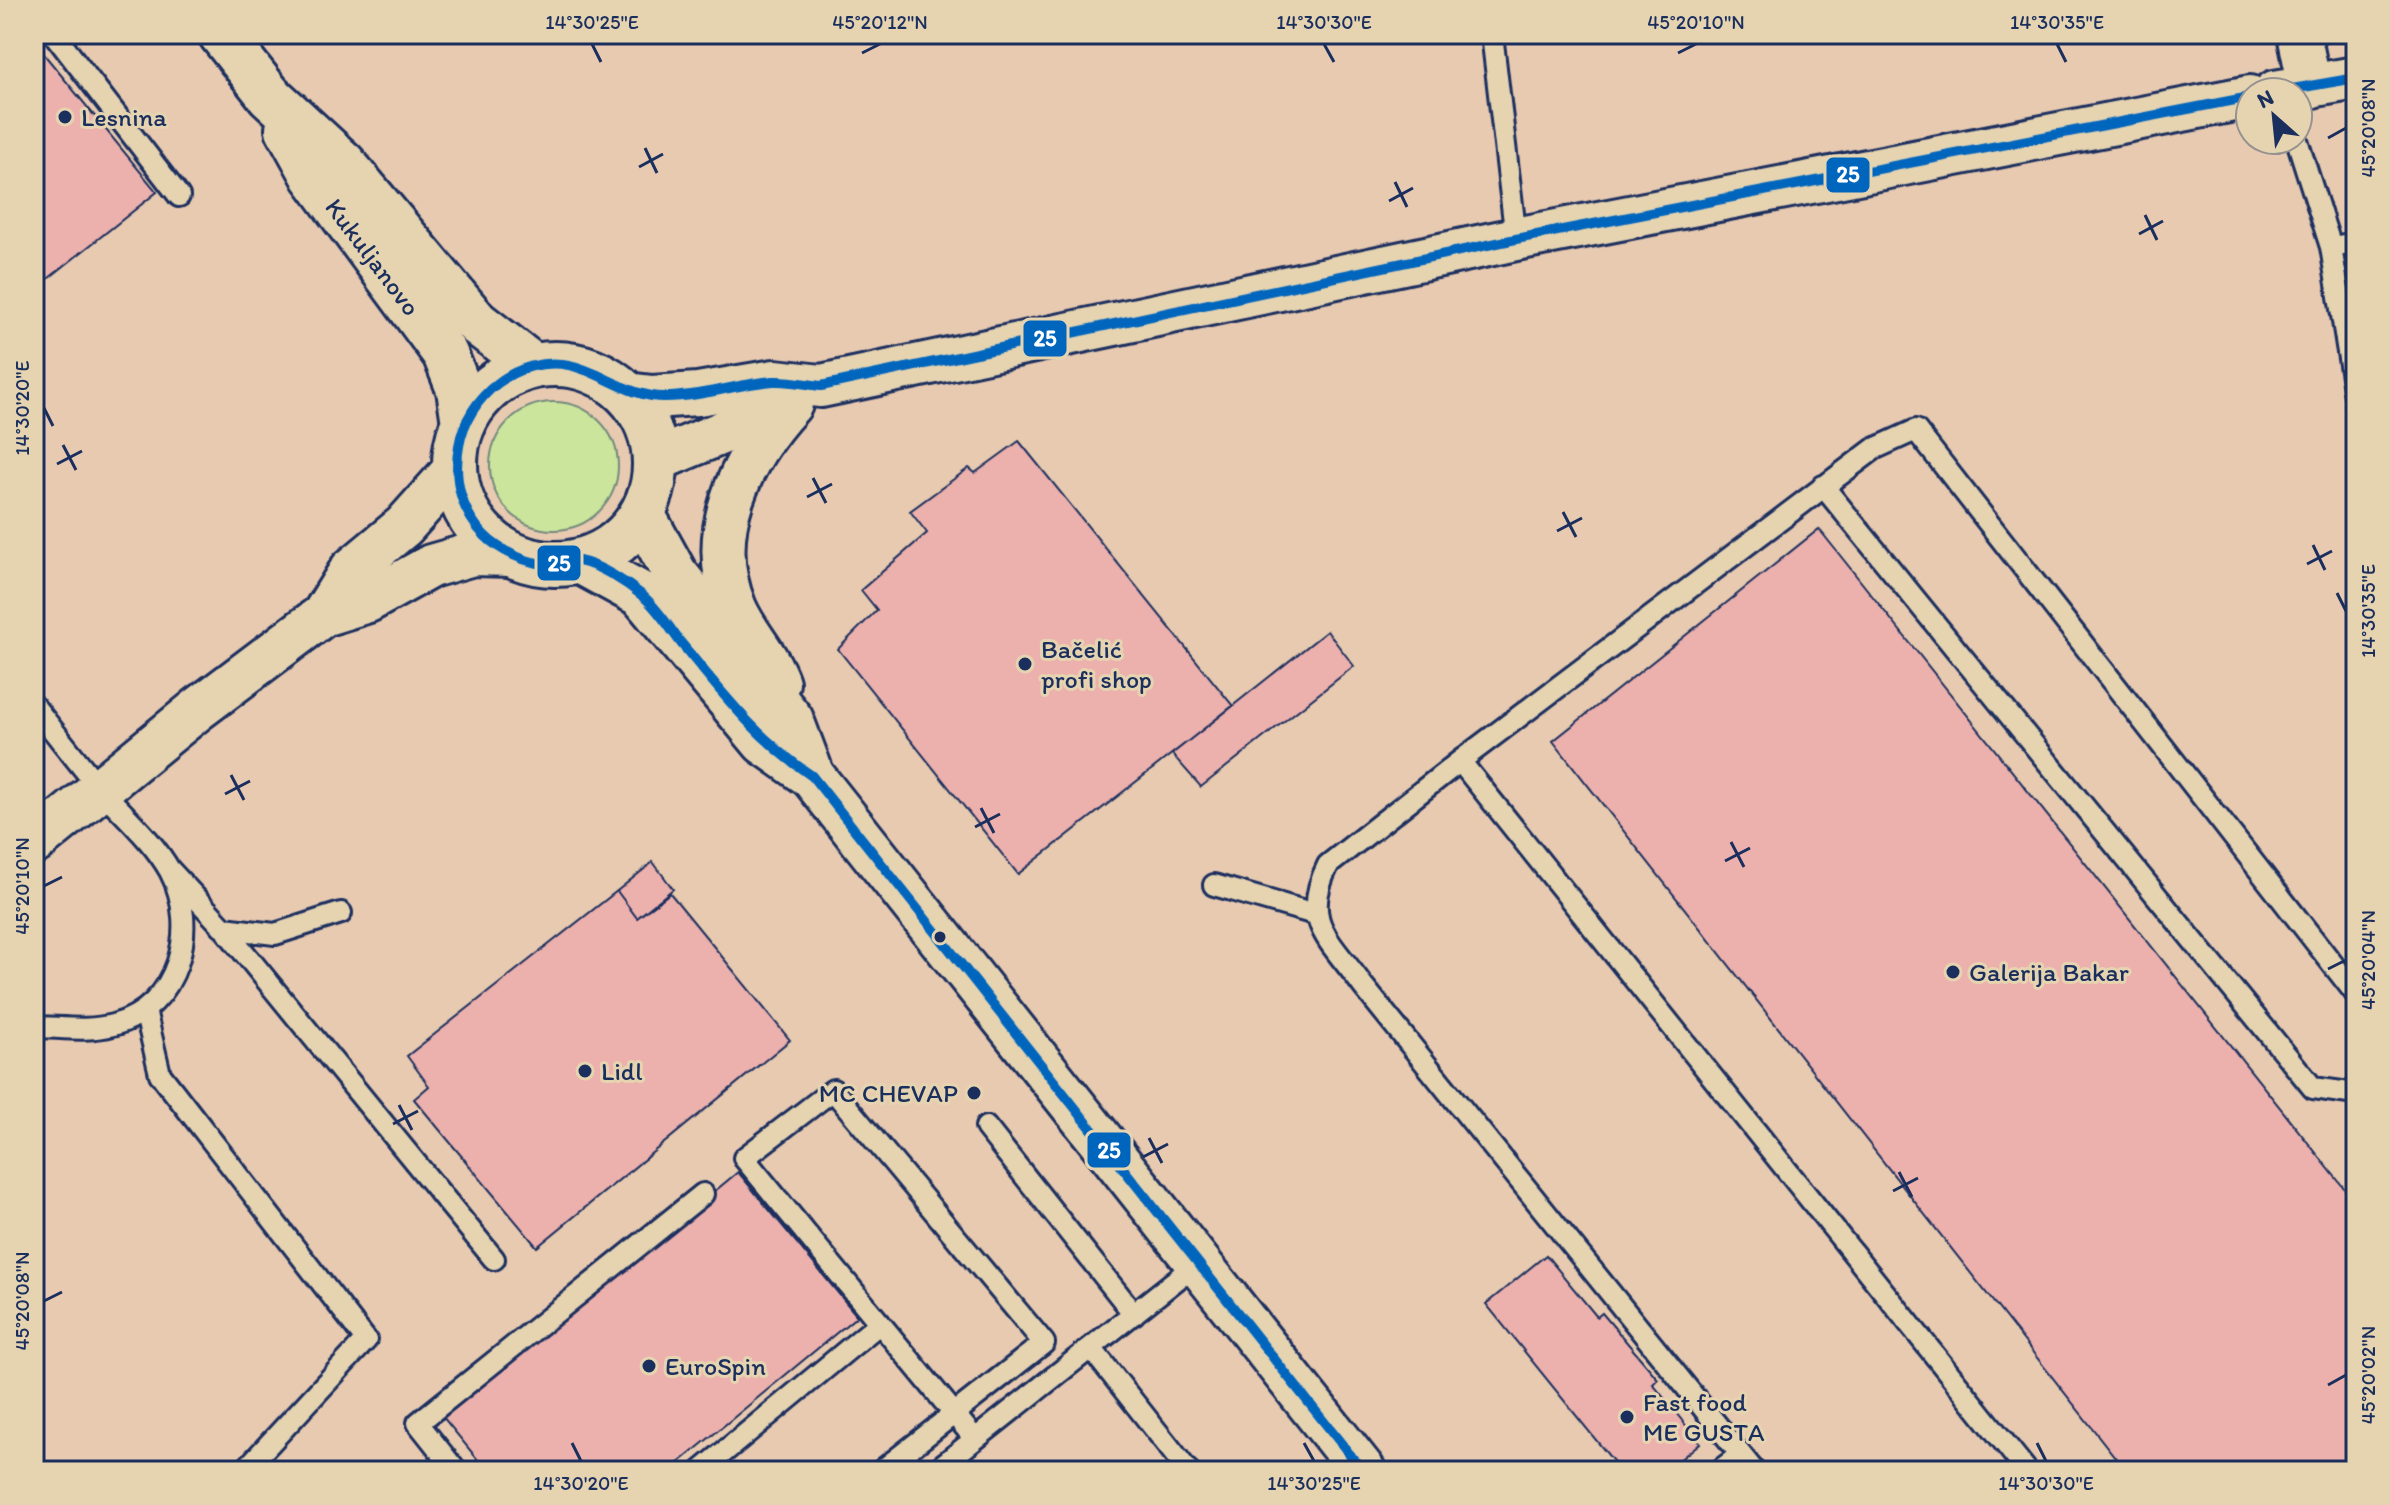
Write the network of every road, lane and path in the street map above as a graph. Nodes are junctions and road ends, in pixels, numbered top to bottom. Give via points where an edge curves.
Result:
1 (54, 34) edge
2 (221, 34) edge
3 (1492, 34) edge
4 (2299, 34) edge
5 (2285, 76) edge
6 (2356, 78) edge
7 (2314, 86) edge
8 (269, 95) junction
9 (2234, 101) edge
10 (2302, 156) edge
11 (179, 196) dead end
12 (1516, 239) junction
13 (2356, 243) edge
14 (2331, 247) junction
15 (533, 366) junction
16 (627, 394) junction
17 (806, 395) junction
18 (2356, 402) edge
19 (464, 423) junction
20 (656, 460) junction
21 (455, 469) junction
22 (1823, 486) junction
23 (642, 514) junction
24 (512, 555) junction
25 (580, 561) junction
26 (323, 615) junction
27 (34, 706) edge
28 (791, 720) junction
29 (1460, 761) junction
30 (812, 776) junction
31 (101, 789) junction
32 (34, 843) edge
33 (169, 869) junction
34 (1214, 885) dead end
35 (341, 913) dead end
36 (1315, 914) junction
37 (224, 928) junction
38 (2356, 994) edge
39 (145, 1010) junction
40 (34, 1027) edge
41 (2356, 1094) edge
42 (986, 1127) dead end
43 (703, 1194) dead end
44 (494, 1259) dead end
45 (1200, 1261) junction
46 (1134, 1314) junction
47 (880, 1323) junction
48 (1091, 1348) junction
49 (953, 1413) junction
50 (975, 1439) junction
51 (1740, 1455) junction
52 (244, 1471) edge
53 (456, 1471) edge
54 (701, 1471) edge
55 (881, 1471) edge
56 (935, 1471) edge
57 (1188, 1471) edge
58 (1363, 1471) edge
59 (1719, 1471) edge
60 (1754, 1471) edge
61 (2027, 1471) edge

1 - 11 lane
2 - 8 main road, Kukuljanovo
3 - 12 lane
4 - 5 street
6 - 7 street
8 - 15 main road, Kukuljanovo via 344,164 477,323
8 - 19 main road, Kukuljanovo via 314,176 445,354 459,389
9 - 12 street
10 - 14 lane
12 - 17 street
13 - 14 lane
14 - 18 lane
15 - 16 main road, Kukuljanovo via 584,368
15 - 19 main road, Kukuljanovo via 482,395
16 - 17 street via 698,394 775,381
16 - 20 main road, Kukuljanovo via 647,424
17 - 20 street
17 - 28 street via 765,434 744,468 726,517 724,542 724,569 735,609 773,669
19 - 21 main road, Kukuljanovo
20 - 23 main road, Kukuljanovo
21 - 24 main road, Kukuljanovo via 464,507 483,534
21 - 26 street via 404,526 351,570
22 - 29 lane
22 - 38 lane via 1874,449 1916,430
22 - 41 lane via 2313,1088
23 - 25 main road, Kukuljanovo via 621,539
23 - 28 main road via 675,574
24 - 25 main road, Kukuljanovo via 548,564
24 - 26 street via 473,554 431,566 368,601
25 - 30 main road via 642,595 764,742
26 - 31 street
27 - 31 lane
28 - 30 main road
29 - 36 lane via 1328,865 1318,886
29 - 61 lane
30 - 45 main road
31 - 32 street
31 - 33 lane
33 - 37 lane
33 - 39 lane via 182,906 181,947 170,984
34 - 36 lane
35 - 37 lane via 275,934
36 - 51 lane via 1363,986
37 - 44 lane
39 - 40 lane via 111,1026
39 - 52 lane via 160,1074 366,1340
42 - 46 lane
43 - 53 lane via 418,1423
45 - 46 lane
45 - 58 main road
46 - 48 lane
47 - 49 lane
47 - 49 lane via 744,1158 833,1090 1044,1343
47 - 54 lane
48 - 50 lane
48 - 57 lane
49 - 50 lane
49 - 55 lane
50 - 56 lane
51 - 59 lane
51 - 60 lane

